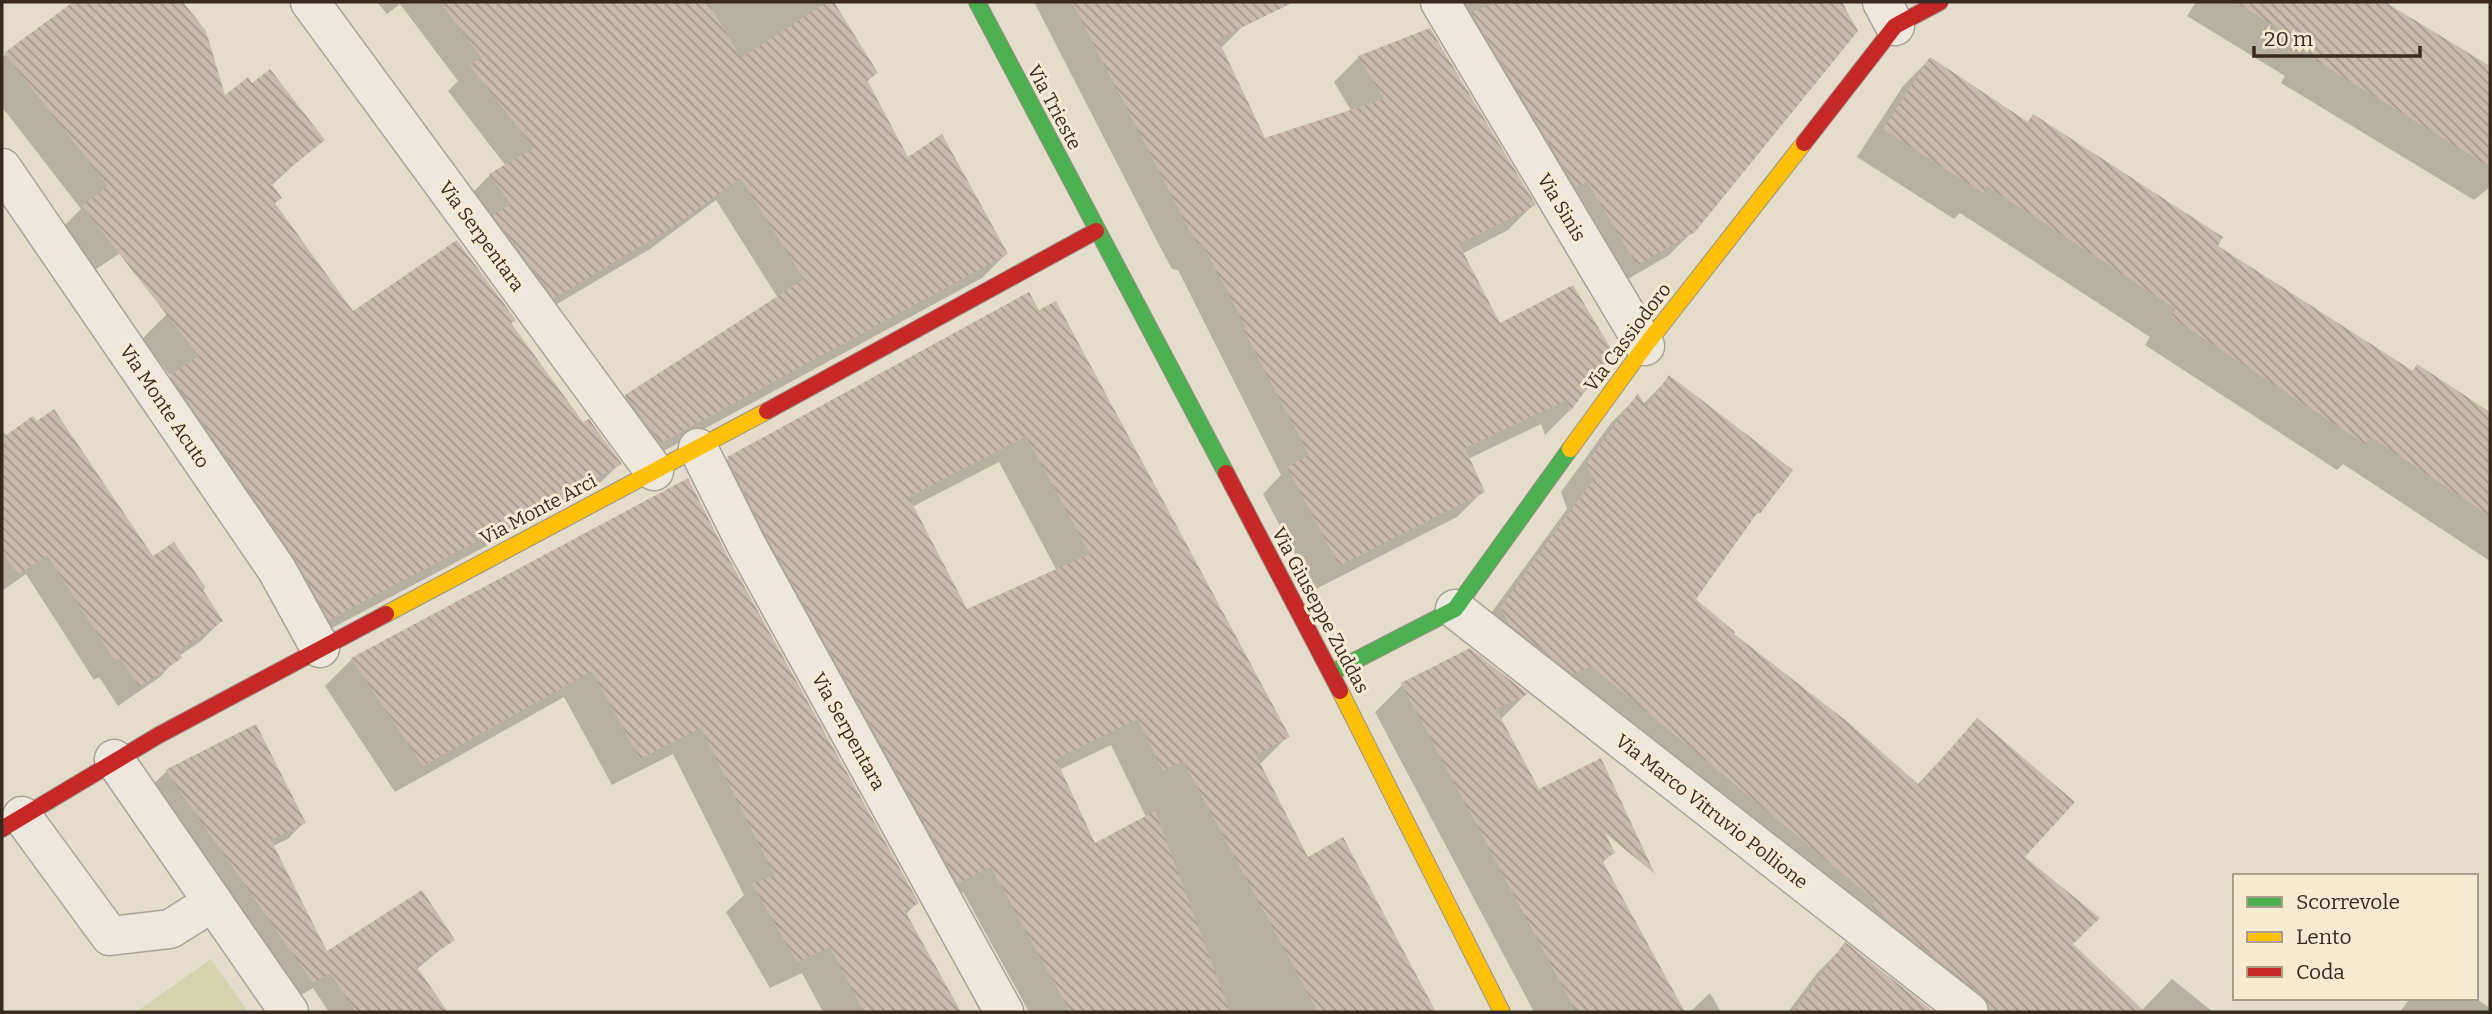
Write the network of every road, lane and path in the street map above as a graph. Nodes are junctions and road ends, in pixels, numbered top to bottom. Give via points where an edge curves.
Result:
1 (310, 2) edge
2 (976, 2) edge
3 (1440, 2) edge
4 (1940, 2) edge
5 (1888, 14) edge
6 (2, 168) edge
7 (1096, 231) junction
8 (1645, 346) junction
9 (698, 448) junction
10 (654, 471) junction
11 (1455, 609) junction
12 (320, 648) junction
13 (1331, 673) junction
14 (114, 759) junction
15 (12, 822) edge
16 (213, 902) junction
17 (289, 1012) edge
18 (1004, 1012) edge
19 (1502, 1012) edge
20 (1969, 1012) edge

1 - 10 street, Via Serpentara
2 - 7 street, Via Trieste
3 - 8 street, Via Sinis
4 - 5 street, Via Cassiodoro
5 - 8 street, Via Cassiodoro
6 - 12 street, Via Monte Acuto via 277,569
7 - 9 street, Via Monte Arci
7 - 13 street, Via Giuseppe Zuddas
8 - 11 street, Via Cassiodoro
9 - 10 street, Via Monte Arci
9 - 18 street, Via Serpentara via 746,544
10 - 12 street, Via Monte Arci
11 - 13 street, Via Cassiodoro
11 - 20 street, Via Marco Vitruvio Pollione
12 - 14 street, Via Monte Arci
13 - 19 street, Via Giuseppe Zuddas
14 - 15 street, Via Monte Arci
14 - 16 street
15 - 16 street via 110,936 170,929
16 - 17 street

